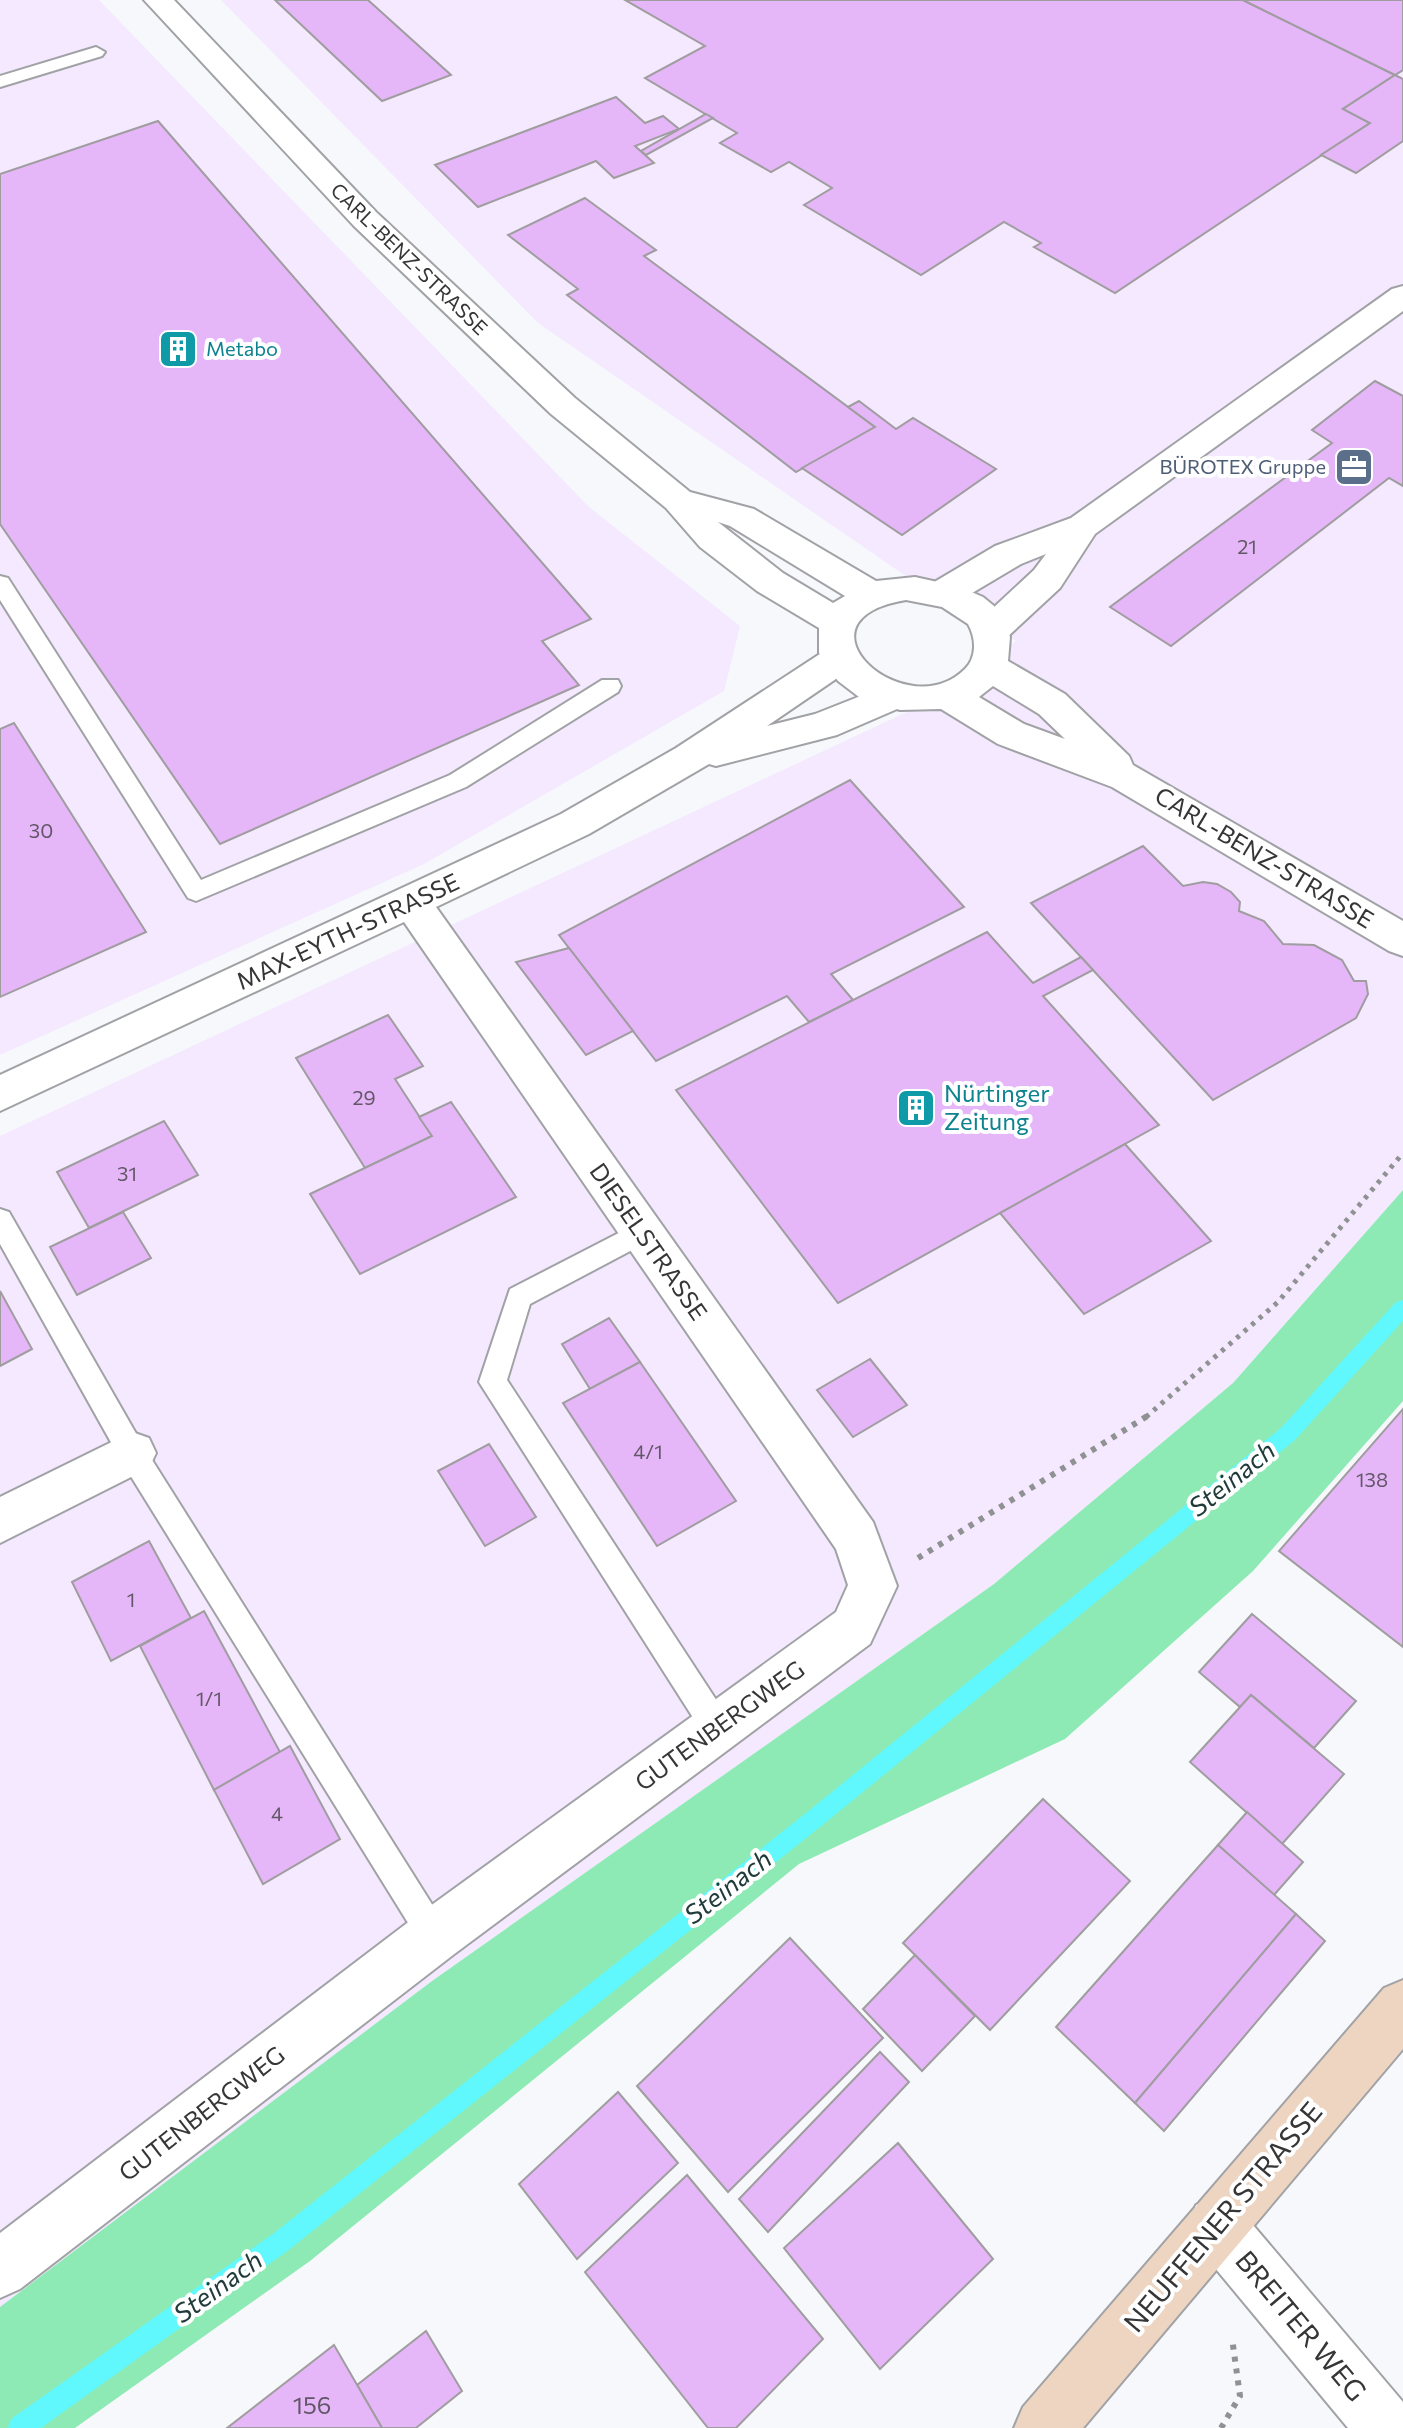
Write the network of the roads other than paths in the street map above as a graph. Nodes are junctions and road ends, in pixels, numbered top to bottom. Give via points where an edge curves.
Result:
1 (158, 0) edge
2 (96, 52) dead end
3 (0, 82) edge
4 (1403, 296) edge
5 (678, 500) junction
6 (1083, 526) junction
7 (0, 583) edge
8 (944, 593) junction
9 (871, 595) junction
10 (839, 641) junction
11 (990, 649) junction
12 (610, 686) dead end
13 (948, 696) junction
14 (891, 697) junction
15 (690, 758) junction
16 (1126, 777) junction
17 (412, 903) junction
18 (1403, 940) edge
19 (0, 1094) edge
20 (0, 1220) edge
21 (642, 1232) junction
22 (132, 1453) junction
23 (0, 1521) edge
24 (873, 1586) joint
25 (717, 1728) junction
26 (434, 1936) junction
27 (1403, 2007) edge
28 (1216, 2225) junction
29 (0, 2269) edge
30 (1044, 2428) edge
31 (1386, 2428) edge

1 - 5 street, CARL-BENZ-STRASSE via 397,250 563,406
2 - 3 lane
4 - 6 street
5 - 9 street, CARL-BENZ-STRASSE via 742,517
5 - 10 street, CARL-BENZ-STRASSE via 725,548
6 - 8 street via 1008,555
6 - 11 street
7 - 12 lane via 196,892 458,781
8 - 9 street, CARL-BENZ-STRASSE via 906,588
8 - 11 street, CARL-BENZ-STRASSE via 973,608
9 - 10 street via 852,607
10 - 14 street, CARL-BENZ-STRASSE via 859,682
10 - 15 street, MAX-EYTH-STRASSE
11 - 13 street, CARL-BENZ-STRASSE via 973,684
11 - 16 street, CARL-BENZ-STRASSE
13 - 14 street, CARL-BENZ-STRASSE
13 - 16 street, CARL-BENZ-STRASSE via 1011,734
14 - 15 street, MAX-EYTH-STRASSE via 824,725
15 - 17 street, MAX-EYTH-STRASSE via 575,824
16 - 18 street, CARL-BENZ-STRASSE
17 - 19 street, MAX-EYTH-STRASSE
17 - 21 street, DIESELSTRASSE
20 - 22 lane
21 - 24 street, DIESELSTRASSE via 856,1538
21 - 25 lane via 519,1297 493,1382
22 - 23 street
22 - 26 lane
24 - 25 street, GUTENBERGWEG via 853,1628
25 - 26 street, GUTENBERGWEG
26 - 29 street, GUTENBERGWEG
27 - 28 main road, NEUFFENER STRASSE
28 - 30 main road, NEUFFENER STRASSE
28 - 31 street, BREITER WEG

